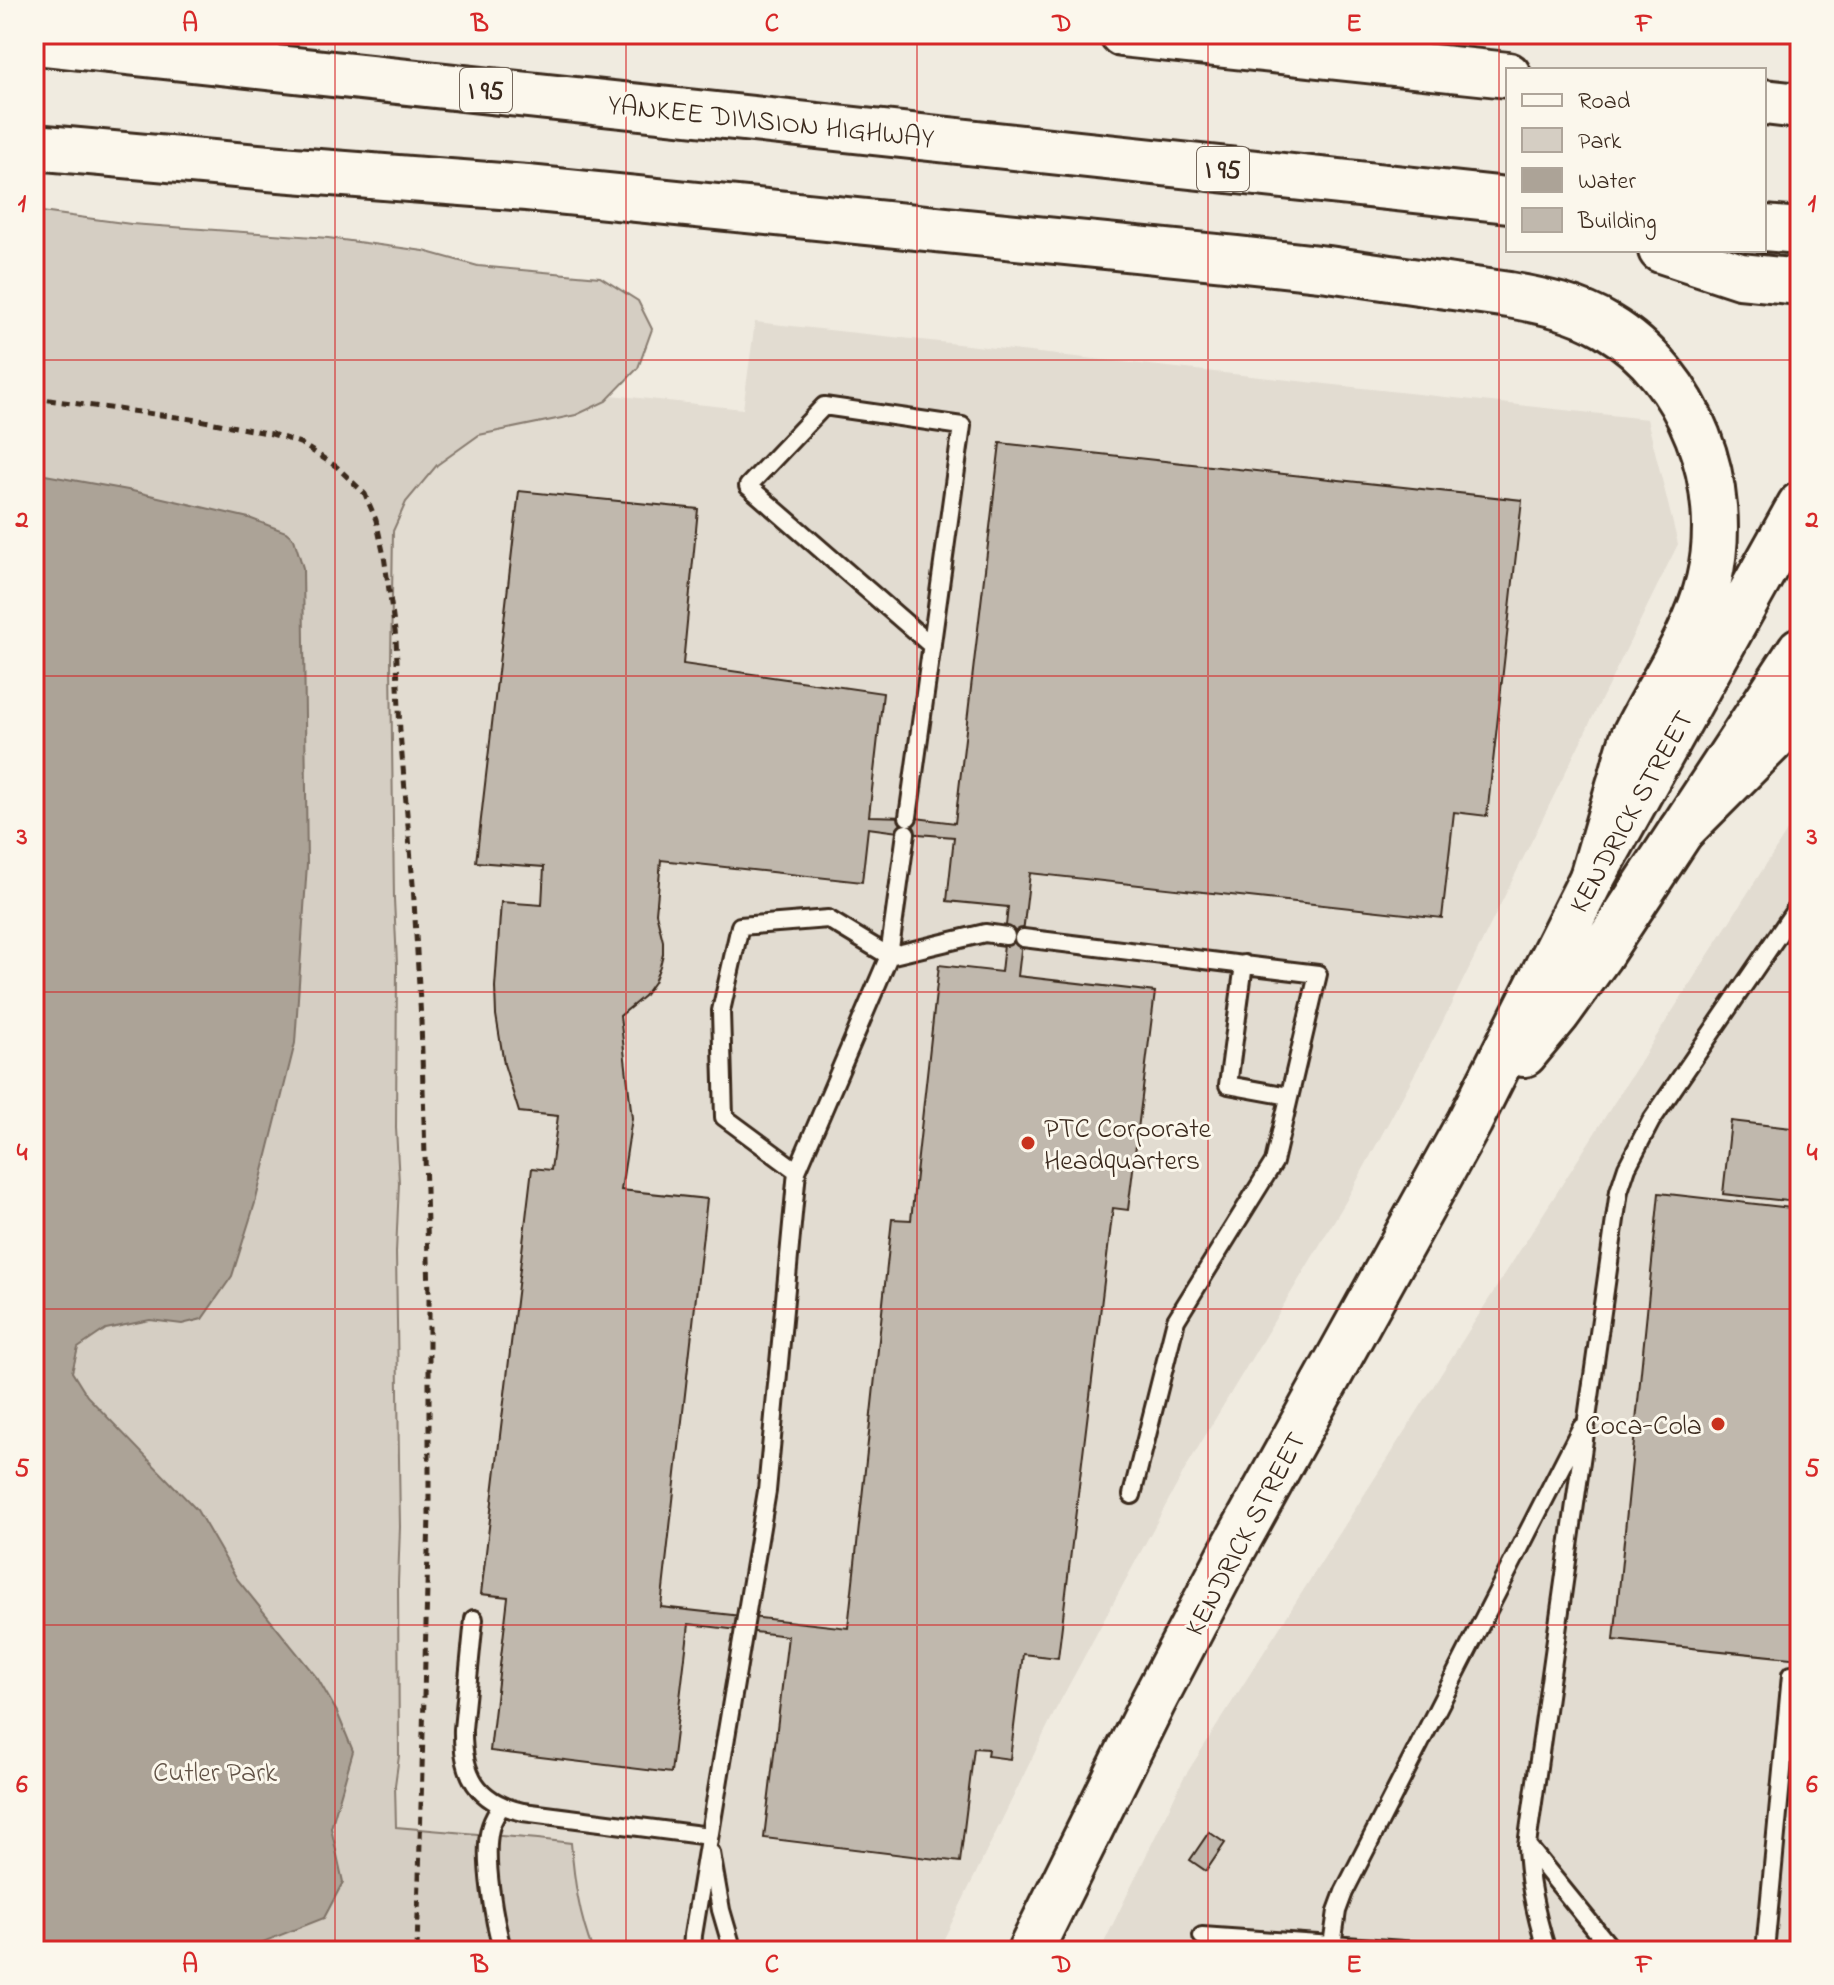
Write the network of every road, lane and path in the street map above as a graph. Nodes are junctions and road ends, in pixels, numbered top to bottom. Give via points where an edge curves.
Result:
1 (1122, 34) edge
2 (34, 42) edge
3 (1506, 75) edge
4 (1766, 102) edge
5 (1800, 106) edge
6 (34, 147) edge
7 (1506, 200) edge
8 (1766, 228) edge
9 (1800, 231) edge
10 (1667, 252) edge
11 (1800, 282) edge
12 (34, 398) edge
13 (1800, 505) edge
14 (932, 646) junction
15 (1800, 650) edge
16 (1800, 709) edge
17 (1681, 831) junction
18 (1592, 878) junction
19 (1800, 903) edge
20 (1006, 936) dead end
21 (1023, 938) dead end
22 (889, 956) junction
23 (1244, 964) junction
24 (1289, 1096) junction
25 (1470, 1121) junction
26 (797, 1171) junction
27 (1587, 1416) junction
28 (1132, 1495) dead end
29 (474, 1619) dead end
30 (1791, 1675) dead end
31 (501, 1806) junction
32 (709, 1836) junction
33 (1527, 1845) junction
34 (1202, 1936) dead end
35 (1332, 1945) junction
36 (417, 1951) edge
37 (503, 1951) edge
38 (692, 1951) edge
39 (733, 1951) edge
40 (1030, 1951) edge
41 (1418, 1951) edge
42 (1547, 1951) edge
43 (1613, 1951) edge
44 (1765, 1951) edge

1 - 3 main road
2 - 7 main road, YANKEE DIVISION HIGHWAY / I 95
4 - 5 main road
6 - 18 main road via 527,188 1236,259 1509,295 1587,315 1641,352 1669,384 1703,452 1716,531 1701,605 1632,741
8 - 9 main road
10 - 11 main road via 1740,276
12 - 36 path via 199,420 300,443 365,494 376,520 396,638 421,1020 428,1262 429,1515
13 - 18 main road, KENDRICK STREET
14 - 14 lane via 748,486 824,406 962,426
14 - 22 lane
15 - 17 main road, KENDRICK STREET
16 - 17 main road
17 - 25 main road, KENDRICK STREET via 1574,990
18 - 25 main road, KENDRICK STREET
19 - 27 lane via 1651,1121 1627,1167 1614,1216
20 - 22 lane via 985,933
21 - 23 lane
22 - 26 lane
22 - 26 lane via 828,919 740,926 721,1011 724,1117
23 - 24 lane via 1228,1085
23 - 24 lane via 1318,974
24 - 28 lane via 1274,1162 1176,1320
25 - 40 main road, KENDRICK STREET via 1231,1553
26 - 32 lane via 767,1491
27 - 33 lane
27 - 35 lane via 1344,1892
29 - 31 lane via 464,1759 473,1782
30 - 44 lane
31 - 32 lane
31 - 37 lane via 488,1843 492,1902
32 - 38 lane
32 - 39 lane
33 - 42 lane via 1533,1902
33 - 43 lane
34 - 35 lane
35 - 41 lane

